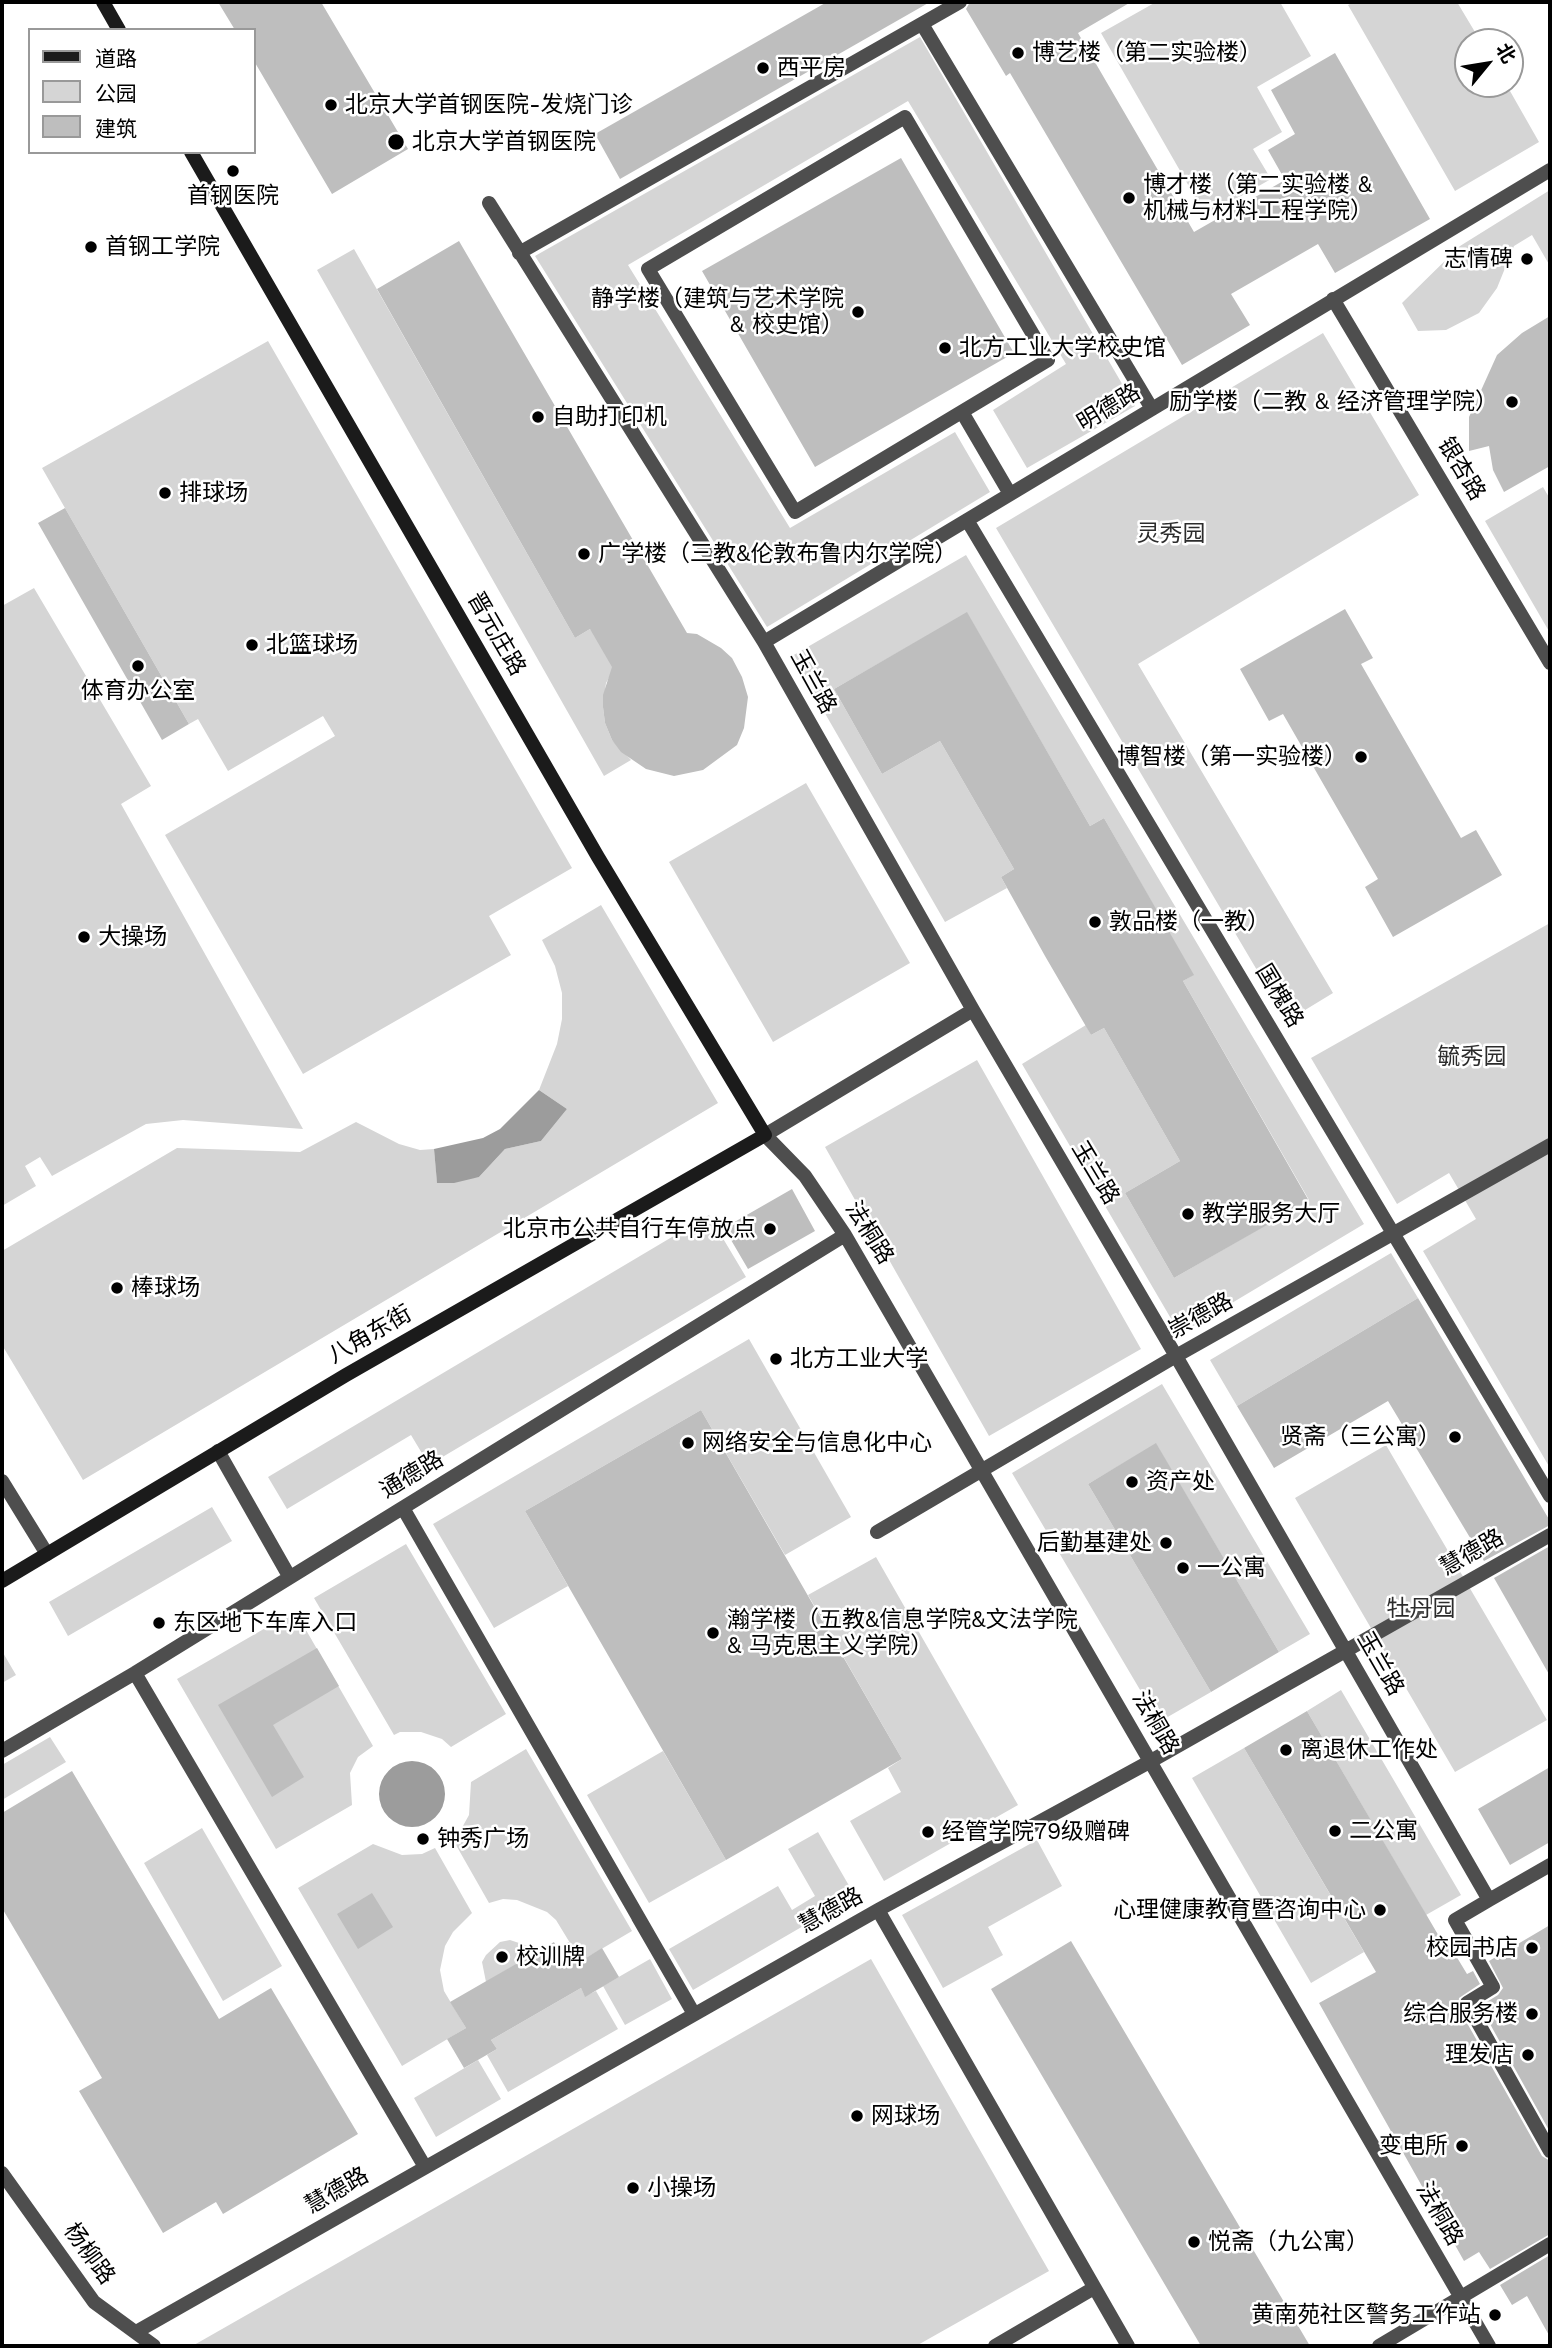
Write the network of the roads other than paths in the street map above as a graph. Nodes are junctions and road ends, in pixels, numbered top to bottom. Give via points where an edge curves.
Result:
1 (103, 2) edge
2 (960, 2) edge
3 (922, 24) junction
4 (118, 28) edge
5 (192, 154) edge
6 (1550, 170) edge
7 (489, 203) dead end
8 (520, 253) junction
9 (1333, 299) junction
10 (1152, 409) junction
11 (962, 412) junction
12 (1010, 494) junction
13 (967, 520) junction
14 (764, 642) junction
15 (1550, 663) edge
16 (973, 1010) junction
17 (765, 1135) junction
18 (1550, 1145) edge
19 (1395, 1234) junction
20 (845, 1235) junction
21 (1177, 1356) junction
22 (218, 1451) junction
23 (982, 1471) junction
24 (2, 1481) edge
25 (1550, 1496) edge
26 (403, 1508) junction
27 (877, 1532) dead end
28 (1550, 1535) edge
29 (47, 1554) junction
30 (289, 1576) junction
31 (2, 1581) edge
32 (1347, 1651) junction
33 (135, 1673) junction
34 (2, 1751) edge
35 (1151, 1761) junction
36 (1550, 1865) edge
37 (1489, 1900) junction
38 (878, 1910) junction
39 (638, 1917) dead end
40 (694, 2014) junction
41 (1550, 2151) edge
42 (425, 2167) junction
43 (2, 2173) edge
44 (1550, 2244) edge
45 (1094, 2288) junction
46 (1461, 2297) junction
47 (136, 2332) junction
48 (154, 2346) edge
49 (995, 2346) edge
50 (1128, 2346) edge
51 (1379, 2346) edge
52 (1489, 2346) edge

1 - 4 street
2 - 3 street
3 - 8 street
3 - 10 street
5 - 17 street, 晋元庄路
6 - 9 street, 明德路
7 - 8 street, 玉兰路
8 - 14 street, 玉兰路
9 - 10 street, 明德路
9 - 15 street, 银杏路
10 - 12 street, 明德路
11 - 11 street via 1048,359 905,117 648,269 795,512
11 - 12 street
12 - 13 street, 明德路
13 - 14 street, 明德路
13 - 19 street, 国槐路
14 - 16 street, 玉兰路
16 - 17 street
16 - 21 street, 玉兰路
17 - 20 street, 法桐路 via 805,1176
17 - 22 street, 八角东街
18 - 19 street, 崇德路
19 - 21 street, 崇德路
19 - 25 street, 国槐路
20 - 23 street, 法桐路
20 - 26 street, 通德路
21 - 23 street, 崇德路
21 - 32 street, 玉兰路
22 - 29 street, 八角东街
22 - 30 street
23 - 27 street, 崇德路
23 - 35 street, 法桐路
24 - 29 street
26 - 30 street, 通德路
26 - 40 street
28 - 32 street, 慧德路
29 - 31 street, 八角东街
30 - 33 street, 通德路
32 - 35 street, 慧德路
32 - 37 street, 玉兰路
33 - 34 street, 通德路
33 - 42 street
35 - 38 street, 慧德路
35 - 46 street, 法桐路
36 - 37 street
37 - 41 street via 1455,1920 1493,1987 1467,2003
38 - 40 street, 慧德路
38 - 45 street
39 - 40 street
40 - 42 street, 慧德路
42 - 47 street, 慧德路
43 - 47 street, 杨柳路 via 94,2302
44 - 46 street
45 - 49 street
45 - 50 street
46 - 51 street
46 - 52 street, 法桐路
47 - 48 street, 杨柳路

